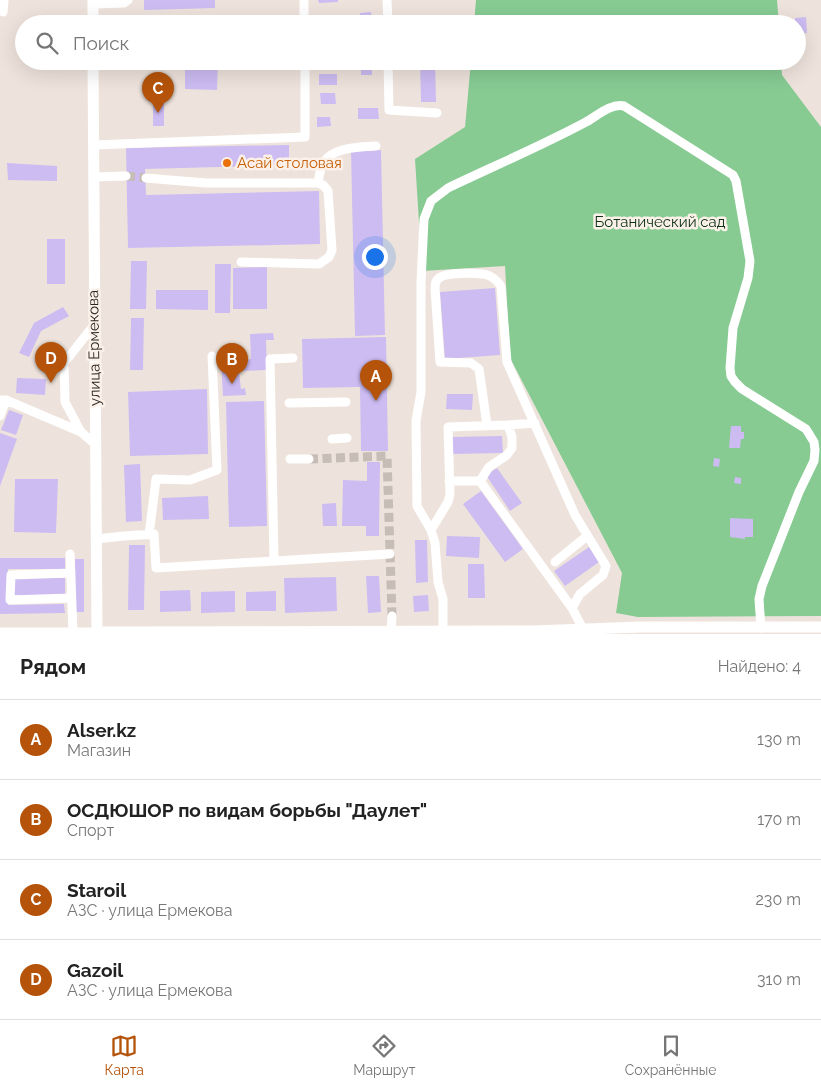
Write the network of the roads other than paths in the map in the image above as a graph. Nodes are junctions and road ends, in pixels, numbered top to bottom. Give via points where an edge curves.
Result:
1 (4, 0) edge
2 (128, 0) edge
3 (304, 0) edge
4 (387, 0) edge
5 (93, 2) edge
6 (4, 12) dead end
7 (93, 15) edge
8 (304, 15) edge
9 (388, 15) edge
10 (93, 70) edge
11 (304, 70) edge
12 (388, 70) edge
13 (437, 113) dead end
14 (93, 145) junction
15 (376, 146) dead end
16 (126, 176) tunnel mouth
17 (93, 177) junction
18 (146, 178) tunnel mouth
19 (318, 183) junction
20 (241, 262) dead end
21 (94, 325) junction
22 (212, 356) dead end
23 (293, 358) dead end
24 (3, 400) edge
25 (346, 402) dead end
26 (289, 403) dead end
27 (0, 416) edge
28 (535, 422) junction
29 (487, 425) junction
30 (508, 425) junction
31 (81, 432) junction
32 (347, 438) dead end
33 (332, 439) dead end
34 (95, 444) junction
35 (309, 458) tunnel mouth
36 (290, 459) dead end
37 (449, 481) junction
38 (480, 481) junction
39 (431, 530) junction
40 (149, 535) junction
41 (587, 536) junction
42 (96, 539) junction
43 (70, 554) dead end
44 (390, 554) dead end
45 (274, 561) junction
46 (555, 562) dead end
47 (71, 573) junction
48 (72, 598) junction
49 (572, 608) junction
50 (392, 616) tunnel mouth
51 (821, 628) edge
52 (754, 630) edge
53 (443, 631) junction
54 (577, 631) edge
55 (640, 631) edge
56 (3, 632) edge
57 (390, 632) junction
58 (73, 633) edge
59 (97, 633) edge
60 (240, 633) edge
61 (269, 633) edge
62 (403, 633) edge
63 (507, 633) edge

1 - 6 street
2 - 5 street
3 - 8 street
4 - 9 street
5 - 7 main road
10 - 14 main road, улица Ермекова
11 - 14 street via 305,137
12 - 13 street via 389,110
14 - 17 main road, улица Ермекова
15 - 19 street via 350,147 327,158
16 - 17 street
17 - 21 main road, улица Ермекова
18 - 19 street via 206,183
19 - 20 street via 328,191 332,250 329,257 319,264
21 - 31 street via 64,362 65,402
21 - 34 main road, улица Ермекова
22 - 40 street via 217,470 190,480 156,479
23 - 45 street via 270,358
24 - 27 street
24 - 31 street
25 - 26 street
28 - 29 street via 507,362 502,287 488,275 445,275 439,277 434,288 440,362 471,363 479,369
28 - 30 street
28 - 41 street via 574,515
29 - 30 street
29 - 37 street via 448,427
30 - 38 street via 512,448 489,467
31 - 34 street
32 - 33 street
34 - 42 main road, улица Ермекова
35 - 36 street
37 - 38 street
37 - 39 street via 448,502
38 - 49 street
39 - 52 street via 417,506 416,421 422,392 421,282 427,207 448,188 610,108 624,106 734,175 750,261 734,328 731,376 742,389 806,429 814,442 814,461 762,586
39 - 53 street via 442,599
40 - 42 street
40 - 45 street via 154,534 156,568
41 - 46 street
41 - 49 street via 604,562 606,571 580,594
42 - 59 main road, улица Ермекова
43 - 47 street
44 - 45 street
47 - 48 street
47 - 48 street via 11,575 10,600
48 - 58 street
49 - 54 street
50 - 57 street
51 - 52 main road
52 - 55 main road
53 - 62 main road
53 - 63 main road
54 - 55 main road
54 - 63 main road
56 - 58 street
57 - 61 main road
57 - 62 main road
58 - 59 street
59 - 60 main road
60 - 61 main road

